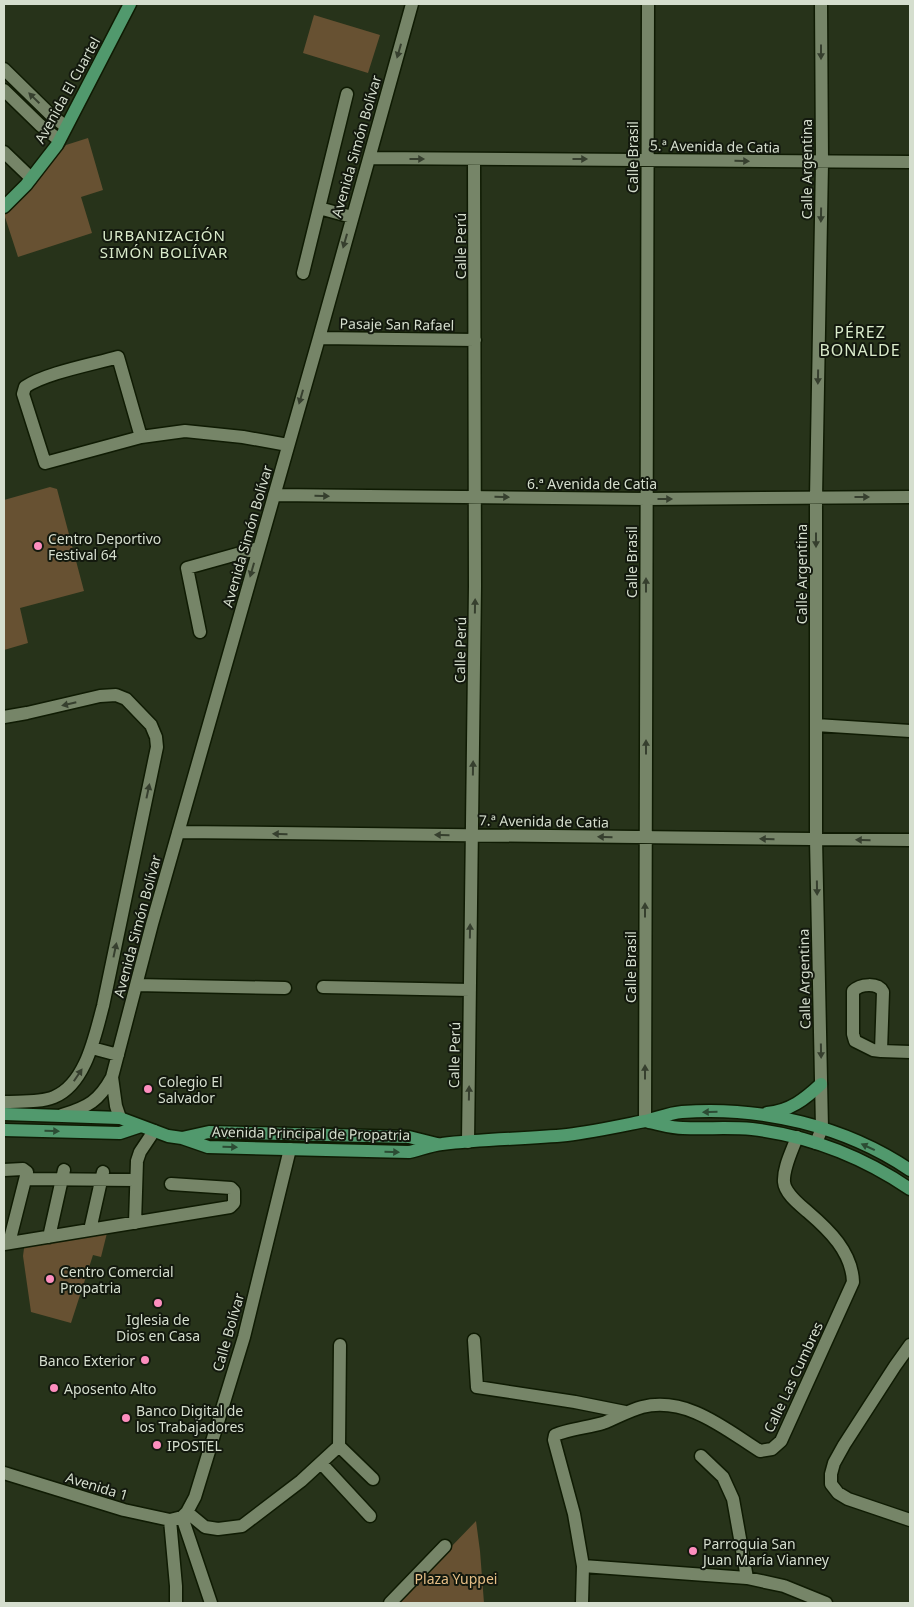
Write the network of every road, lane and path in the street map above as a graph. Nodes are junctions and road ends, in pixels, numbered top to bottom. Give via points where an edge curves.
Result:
1 (130, 4) edge
2 (412, 4) edge
3 (648, 4) edge
4 (821, 4) edge
5 (4, 69) edge
6 (4, 90) edge
7 (347, 94) dead end
8 (66, 126) junction
9 (59, 140) junction
10 (4, 152) edge
11 (369, 158) junction
12 (474, 159) junction
13 (647, 160) junction
14 (822, 162) junction
15 (910, 162) edge
16 (31, 178) junction
17 (4, 207) edge
18 (318, 208) junction
19 (352, 217) junction
20 (303, 273) dead end
21 (319, 338) junction
22 (475, 340) junction
23 (141, 437) junction
24 (288, 445) junction
25 (274, 495) junction
26 (476, 497) junction
27 (910, 497) edge
28 (816, 498) junction
29 (646, 499) junction
30 (259, 548) junction
31 (200, 632) dead end
32 (4, 717) edge
33 (816, 725) junction
34 (910, 730) edge
35 (178, 832) junction
36 (472, 836) junction
37 (646, 838) junction
38 (816, 839) junction
39 (910, 840) edge
40 (136, 985) junction
41 (285, 988) dead end
42 (323, 988) dead end
43 (470, 990) junction
44 (92, 1048) junction
45 (881, 1051) junction
46 (910, 1052) edge
47 (118, 1055) junction
48 (112, 1076) junction
49 (821, 1084) junction
50 (4, 1102) edge
51 (4, 1114) edge
52 (752, 1114) junction
53 (59, 1116) junction
54 (120, 1118) junction
55 (644, 1121) junction
56 (141, 1126) junction
57 (822, 1128) junction
58 (4, 1130) edge
59 (154, 1131) junction
60 (182, 1138) junction
61 (797, 1138) junction
62 (468, 1142) junction
63 (816, 1143) junction
64 (440, 1144) junction
65 (290, 1149) junction
66 (909, 1169) edge
67 (4, 1170) edge
68 (63, 1174) junction
69 (102, 1175) junction
70 (26, 1179) junction
71 (136, 1180) junction
72 (899, 1182) junction
73 (171, 1184) dead end
74 (910, 1189) edge
75 (135, 1223) junction
76 (90, 1230) junction
77 (48, 1237) junction
78 (6, 1244) edge
79 (474, 1340) dead end
80 (340, 1345) dead end
81 (910, 1345) edge
82 (625, 1412) junction
83 (339, 1446) junction
84 (701, 1456) dead end
85 (320, 1464) junction
86 (4, 1473) edge
87 (373, 1479) dead end
88 (370, 1516) dead end
89 (179, 1517) junction
90 (910, 1520) edge
91 (445, 1546) dead end
92 (583, 1566) junction
93 (747, 1578) junction
94 (176, 1603) edge
95 (211, 1603) edge
96 (390, 1603) edge
97 (582, 1603) edge
98 (826, 1603) edge

1 - 8 main road, Avenida El Cuartel
2 -> 11 street, Avenida Simón Bolívar
3 - 13 street, Calle Brasil
4 -> 14 street, Calle Argentina
8 -> 5 street
6 - 9 street
7 - 18 street
8 - 9 main road, Avenida El Cuartel
9 - 16 main road, Avenida El Cuartel
10 - 16 street
11 -> 12 street, 5.ª Avenida de Catia
11 - 19 street, Avenida Simón Bolívar
12 -> 13 street, 5.ª Avenida de Catia
12 - 22 street, Calle Perú
13 -> 14 street, 5.ª Avenida de Catia
13 - 29 street, Calle Brasil
14 - 15 street, 5.ª Avenida de Catia
14 -> 28 street, Calle Argentina
16 - 17 main road, Avenida El Cuartel
18 - 19 street
18 - 20 street
19 -> 21 street, Avenida Simón Bolívar
21 - 22 street, Pasaje San Rafael
21 -> 24 street, Avenida Simón Bolívar
22 - 26 street, Calle Perú
23 - 23 street via 45,463 24,394 25,387 118,357
23 - 24 street via 185,431
24 - 25 street, Avenida Simón Bolívar
25 -> 26 street, 6.ª Avenida de Catia
25 - 30 street, Avenida Simón Bolívar
26 -> 29 street, 6.ª Avenida de Catia
36 -> 26 street, Calle Perú
28 -> 27 street, 6.ª Avenida de Catia
29 -> 28 street, 6.ª Avenida de Catia
28 -> 33 street, Calle Argentina
37 -> 29 street, Calle Brasil
30 - 31 street via 187,568
30 -> 35 street, Avenida Simón Bolívar
44 -> 32 street via 157,747 156,737 145,718 126,699 116,695
33 - 34 street
33 - 38 street, Calle Argentina
36 -> 35 street, 7.ª Avenida de Catia
35 - 40 street, Avenida Simón Bolívar
37 -> 36 street, 7.ª Avenida de Catia
43 -> 36 street, Calle Perú
38 -> 37 street, 7.ª Avenida de Catia
55 -> 37 street, Calle Brasil
39 -> 38 street, 7.ª Avenida de Catia
38 -> 49 street, Calle Argentina
40 - 41 street
40 - 47 street, Avenida Simón Bolívar
42 - 43 street
62 -> 43 street, Calle Perú
44 - 47 street
50 -> 44 street via 43,1099 64,1091 74,1081
45 - 45 street via 883,992 877,986 862,985 853,991 853,1038 858,1044
45 - 46 street
47 - 48 street, Avenida Simón Bolívar
48 - 53 street, Avenida Simón Bolívar via 104,1092 95,1100
48 - 54 street, Avenida Simón Bolívar
49 - 52 main road via 805,1100 790,1107
49 - 57 street, Calle Argentina
51 - 53 main road, Avenida Principal de Propatria
52 -> 55 main road, Avenida Principal de Propatria via 681,1112
52 - 57 main road, Avenida Principal de Propatria
53 - 54 main road, Avenida Principal de Propatria
54 - 56 main road, Avenida Principal de Propatria
55 - 61 main road, Avenida Principal de Propatria via 681,1128 751,1129
55 - 62 main road, Avenida Principal de Propatria via 568,1135
58 -> 56 main road via 120,1134
56 - 59 main road, Avenida Principal de Propatria
57 - 63 street, Calle Argentina
66 -> 57 main road, Avenida Principal de Propatria via 871,1148
59 - 60 main road, Avenida Principal de Propatria
59 - 71 street via 140,1152
60 - 64 main road, Avenida Principal de Propatria via 209,1132 409,1137
60 -> 65 main road, Avenida Principal de Propatria via 208,1147
61 - 63 main road, Avenida Principal de Propatria
61 - 82 street, Calle Las Cumbres via 784,1175 784,1185 798,1204 839,1243 850,1263 852,1282 781,1441 772,1449 760,1451 698,1412 679,1406 644,1407
62 - 64 main road, Avenida Principal de Propatria
63 - 72 main road, Avenida Principal de Propatria via 864,1162
65 -> 64 main road, Avenida Principal de Propatria via 408,1152
65 - 89 street, Calle Bolívar via 244,1337 195,1498
66 - 72 main road
67 - 70 street via 26,1170
68 - 69 street
68 - 70 street
68 - 77 street
69 - 71 street
69 - 76 street
70 - 78 street
71 - 75 street
72 - 74 main road, Avenida Principal de Propatria
73 - 75 street via 231,1188 234,1203 230,1207
75 - 76 street
76 - 77 street
77 - 78 street
79 - 82 street, Calle Las Cumbres via 477,1387
80 - 83 street
81 - 90 street via 834,1462 831,1484 848,1498
82 - 92 street via 605,1422 554,1438 574,1514
83 - 85 street
83 - 87 street
84 - 93 street via 723,1477 733,1499
85 - 88 street
85 - 89 street via 242,1526 218,1529
86 - 89 street, Avenida 1 via 124,1510
89 - 94 street
89 - 95 street
91 - 96 street
92 - 93 street
92 - 97 street
93 - 98 street via 784,1586

